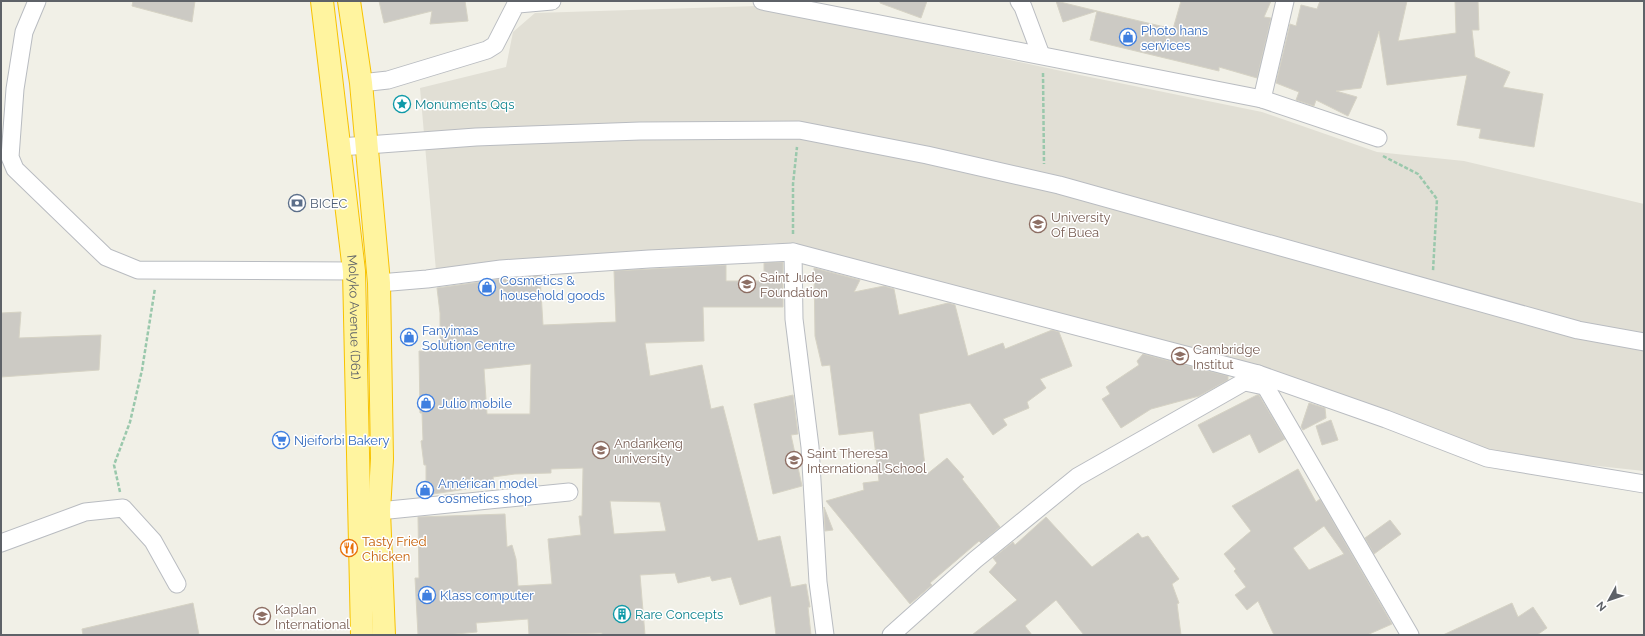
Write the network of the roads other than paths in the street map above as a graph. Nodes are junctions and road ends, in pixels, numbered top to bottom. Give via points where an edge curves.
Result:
1 (37, 1) edge
2 (322, 1) edge
3 (349, 1) edge
4 (552, 1) edge
5 (762, 1) edge
6 (1019, 1) edge
7 (1285, 1) edge
8 (1041, 55) junction
9 (361, 84) junction
10 (1262, 99) junction
11 (1378, 138) road end
12 (366, 144) junction
13 (340, 147) junction
14 (793, 252) junction
15 (354, 271) junction
16 (379, 283) junction
17 (1644, 342) edge
18 (1251, 378) junction
19 (1644, 484) edge
20 (569, 492) dead end
21 (379, 511) junction
22 (1, 543) edge
23 (177, 584) dead end
24 (362, 635) edge
25 (384, 635) edge
26 (825, 635) edge
27 (891, 635) edge
28 (1410, 635) edge

1 - 15 street via 24,32 15,89 10,157 15,169 106,257 138,270
2 - 13 highway, Molyko Avenue (D61)
3 - 9 highway, Molyko Avenue (D61)
4 - 9 street via 515,6 494,45 488,50 388,80
5 - 8 street
6 - 8 street
7 - 10 street
8 - 10 street
9 - 12 highway, Molyko Avenue (D61)
10 - 11 street
12 - 13 street
12 - 16 highway, Molyko Avenue (D61)
12 - 17 street via 640,131 799,130 927,155 1044,182 1578,330
13 - 15 highway, Molyko Avenue (D61)
14 - 16 street via 517,268
14 - 18 street
14 - 26 street via 794,319 810,447 818,582
15 - 24 highway, Molyko Avenue (D61)
16 - 21 highway, Molyko Avenue (D61) via 382,459
18 - 19 street via 1386,419 1487,458
18 - 27 street via 1078,477 975,560
18 - 28 street via 1267,389
20 - 21 street
21 - 25 highway, Molyko Avenue (D61)
22 - 23 street via 85,512 123,508 153,541

